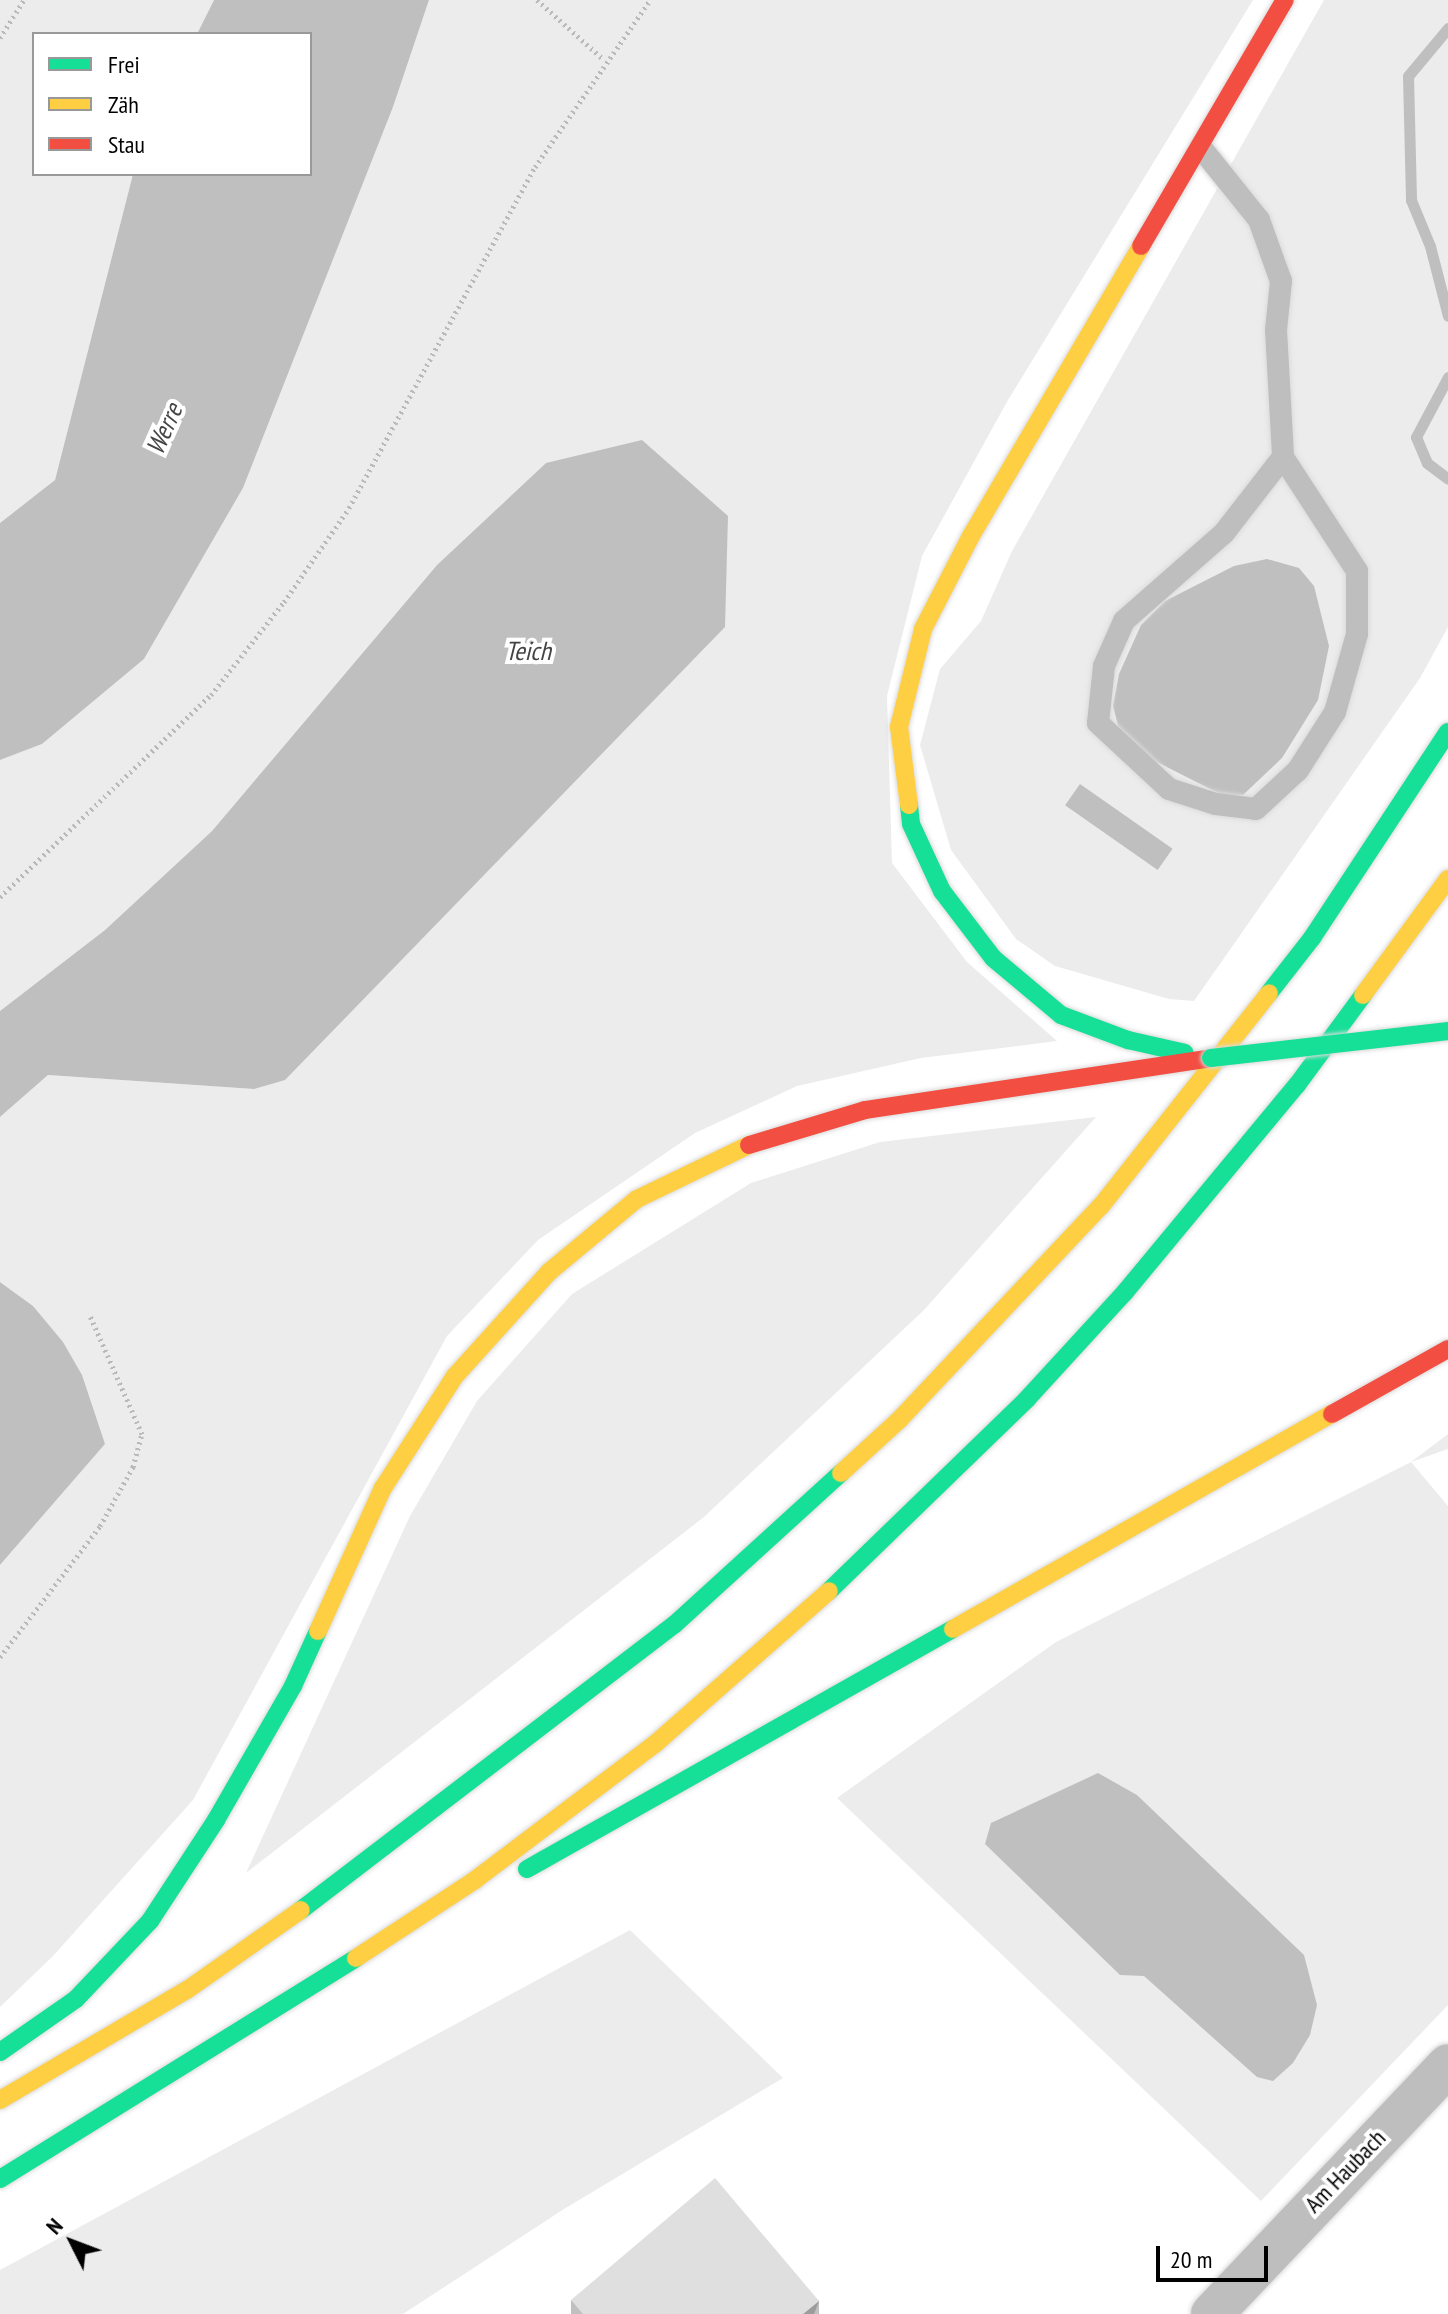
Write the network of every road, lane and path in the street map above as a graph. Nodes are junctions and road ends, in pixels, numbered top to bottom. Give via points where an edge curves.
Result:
1 (24, 0) edge
2 (537, 0) edge
3 (650, 0) edge
4 (1285, 0) edge
5 (0, 38) edge
6 (604, 60) junction
7 (1202, 149) junction
8 (1283, 457) junction
9 (1448, 732) edge
10 (1448, 879) edge
11 (0, 897) edge
12 (1448, 1031) edge
13 (1211, 1058) junction
14 (89, 1313) dead end
15 (1448, 1349) edge
16 (0, 1657) edge
17 (271, 2014) junction
18 (0, 2052) edge
19 (1448, 2065) edge
20 (0, 2100) edge
21 (0, 2179) edge
22 (1212, 2314) edge

1 - 5 path
2 - 6 path
3 - 6 path
4 - 7 highway
6 - 11 path via 463,291 349,508 284,602 211,695
7 - 8 lane via 1259,220 1281,281 1276,330
7 - 13 highway via 964,549 923,629 899,727 911,824 942,891 993,958 1061,1015 1128,1040
8 - 8 lane via 1224,533 1172,573 1124,621 1104,666 1098,723 1169,789 1216,804 1256,809 1298,770 1335,712 1357,634 1357,571
9 - 20 highway via 1312,938 1101,1206 899,1420 675,1624 347,1878 187,1990
10 - 17 highway via 1297,1085 1125,1292 1027,1399 859,1563 656,1743 475,1880
12 - 13 highway, bridge
13 - 18 highway via 995,1086 865,1110 750,1145 637,1199 549,1272 455,1376 383,1488 293,1686 150,1921 76,1999
14 - 16 path via 142,1434 133,1467 100,1526
15 - 17 highway
17 - 21 highway
19 - 22 street, Am Haubach

